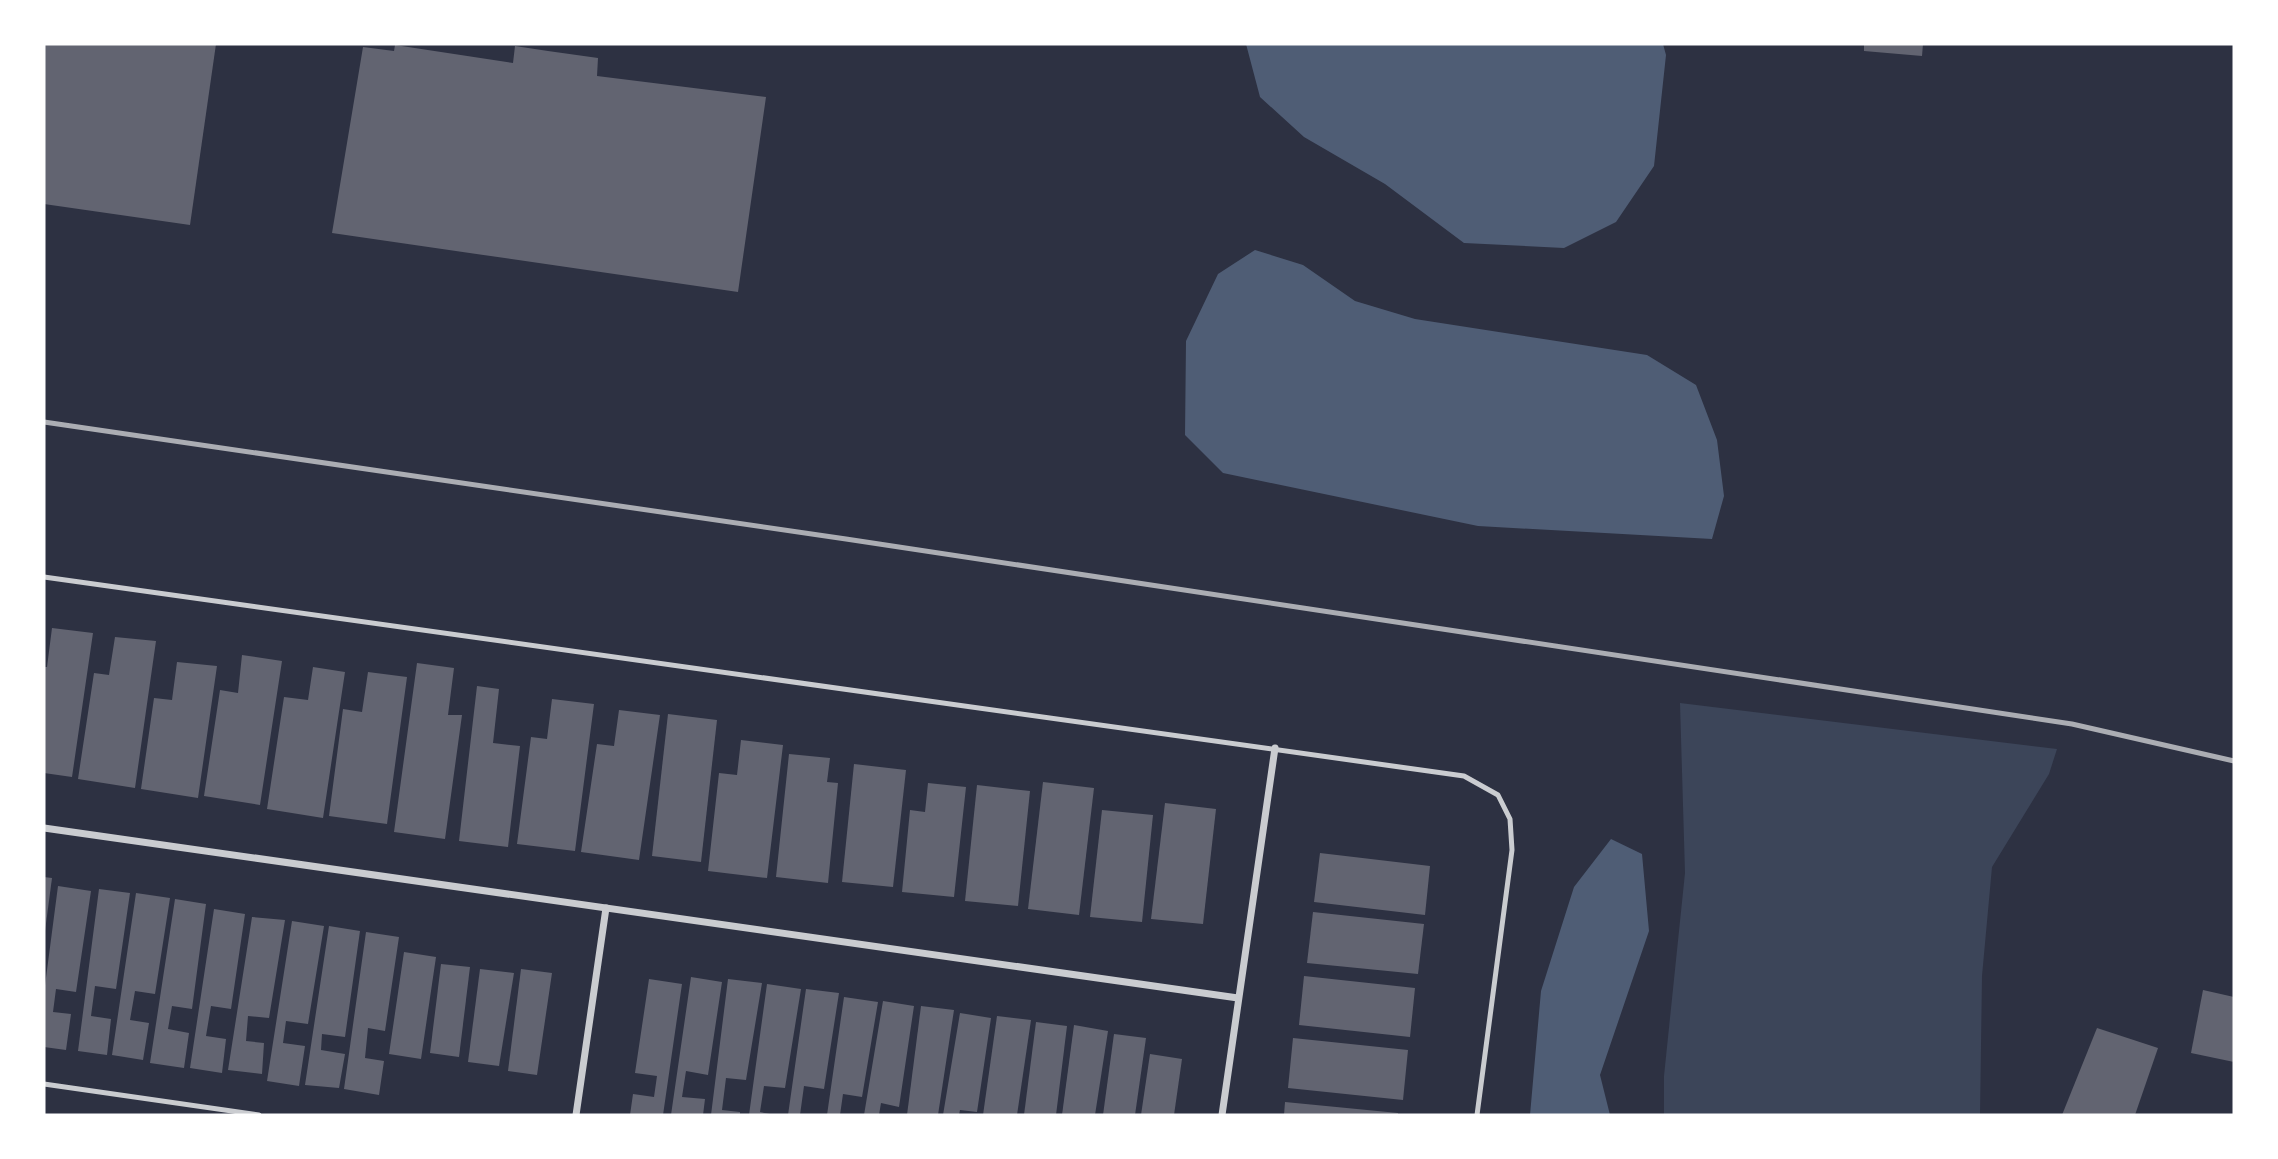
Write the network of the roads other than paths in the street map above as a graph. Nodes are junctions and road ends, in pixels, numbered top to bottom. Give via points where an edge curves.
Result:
1 (44, 577) edge
2 (1275, 748) junction
3 (44, 828) edge
4 (606, 908) junction
5 (1238, 998) junction
6 (44, 1084) edge
7 (259, 1115) edge
8 (576, 1115) edge
9 (1222, 1115) edge
10 (1477, 1115) edge

1 - 2 lane
2 - 5 street
2 - 10 lane via 1464,776 1499,795 1510,819 1513,850
3 - 4 street
4 - 5 street
4 - 8 street
5 - 9 street
6 - 7 lane

